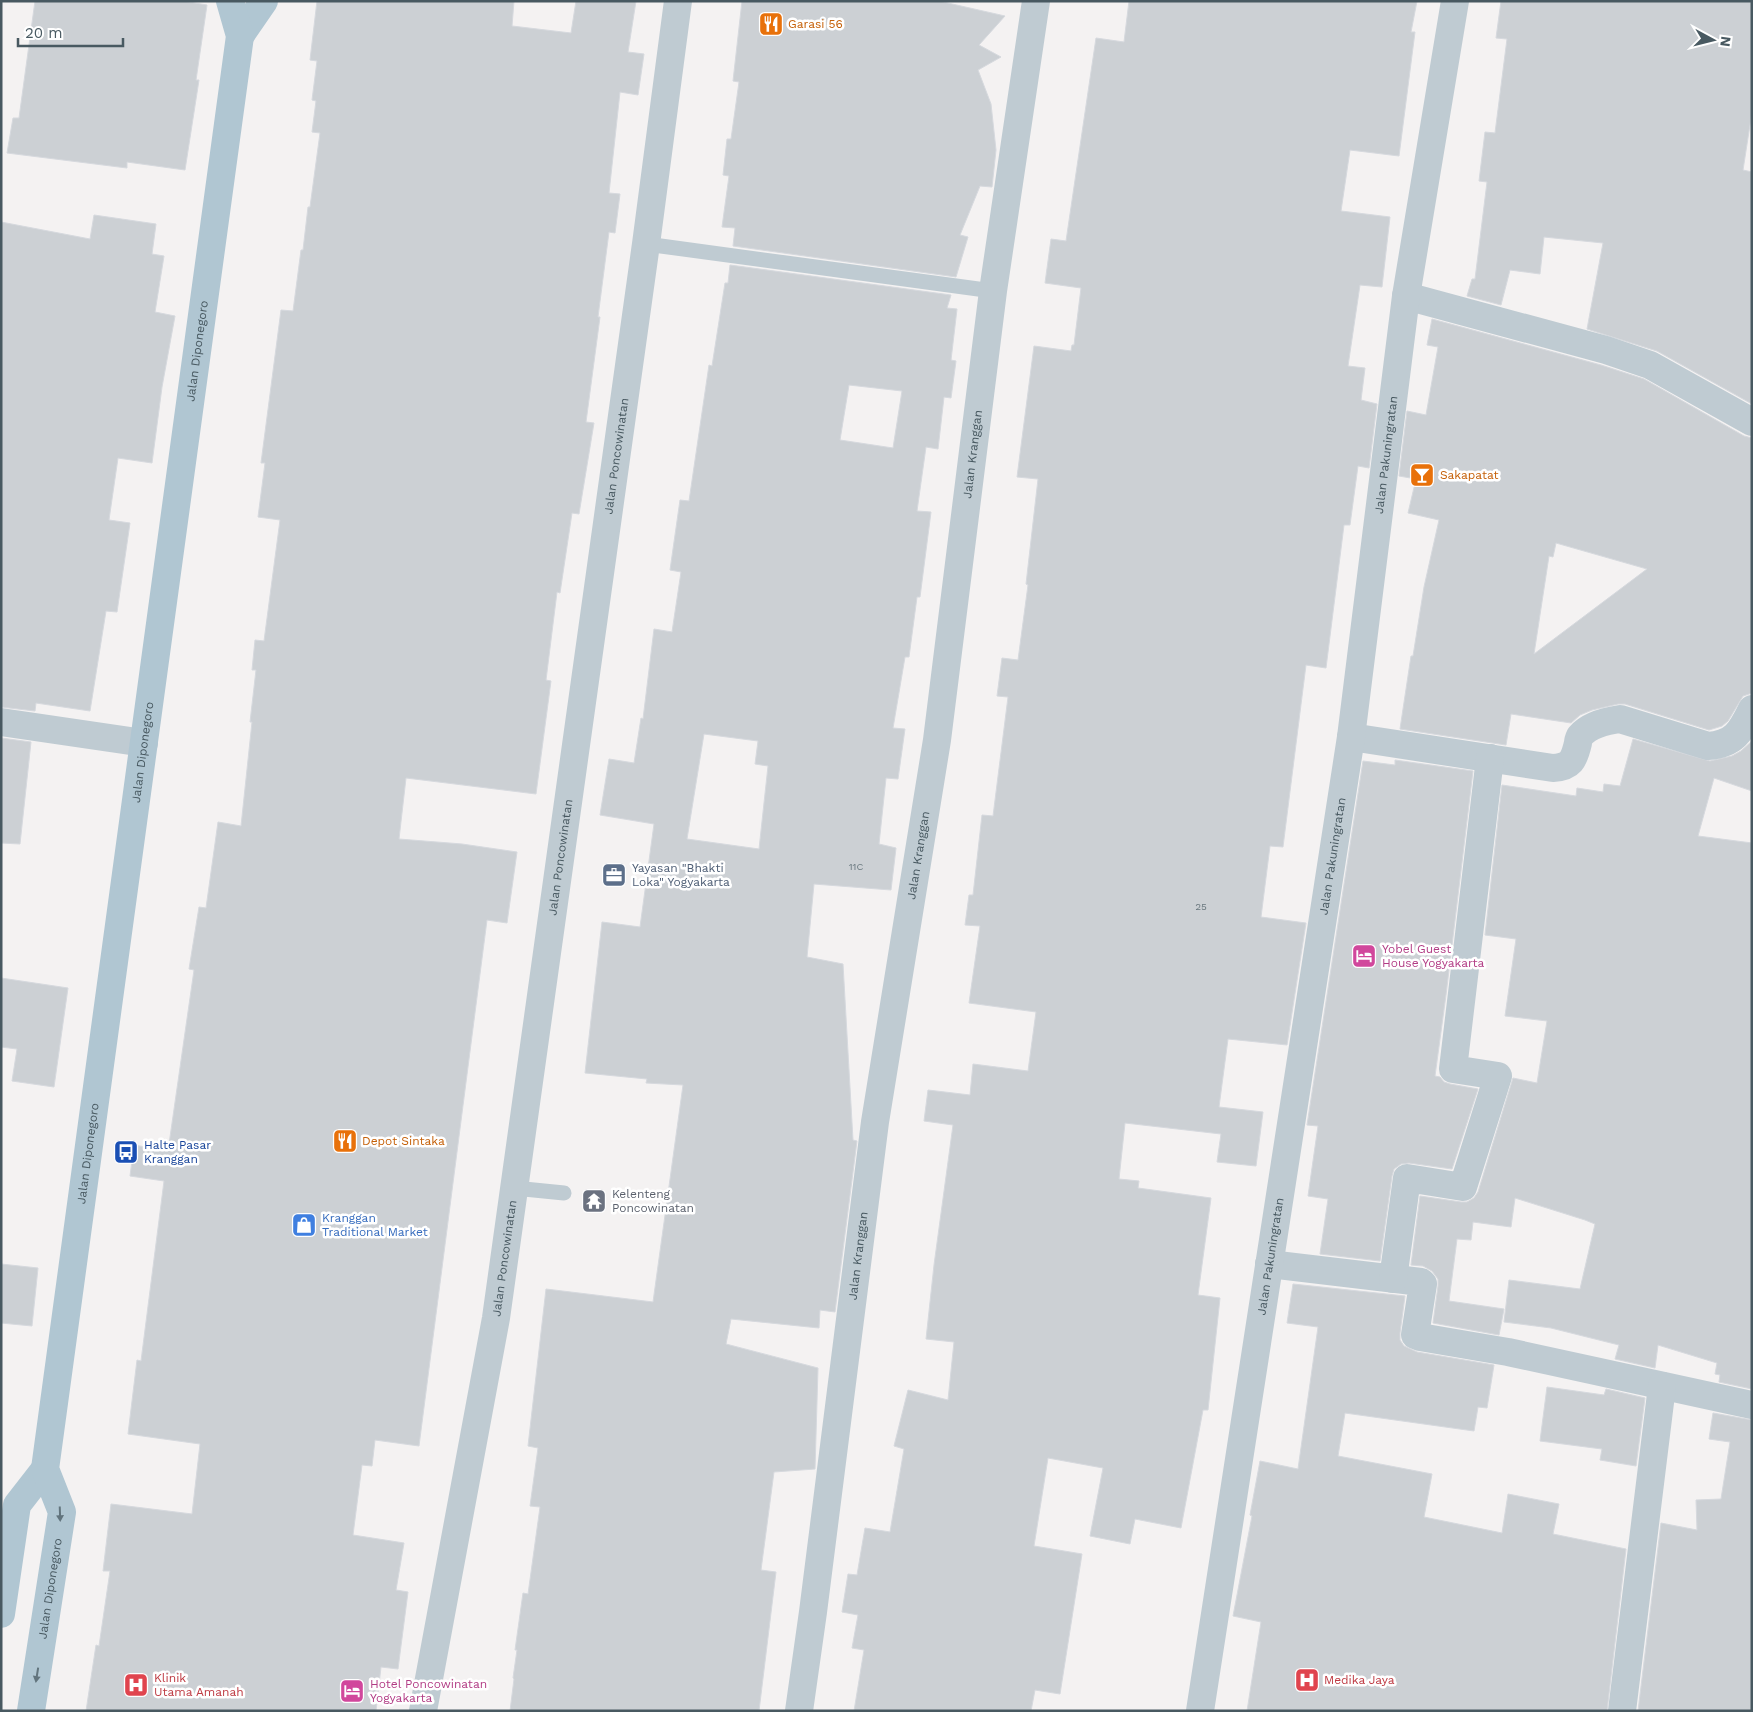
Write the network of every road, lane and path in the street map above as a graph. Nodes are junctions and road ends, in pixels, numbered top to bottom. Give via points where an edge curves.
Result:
1 (230, 1) edge
2 (264, 1) edge
3 (678, 1) edge
4 (1036, 1) edge
5 (1455, 1) edge
6 (240, 36) junction
7 (646, 244) junction
8 (993, 291) junction
9 (1406, 296) junction
10 (1752, 422) edge
11 (1752, 708) edge
12 (1, 722) edge
13 (1351, 736) junction
14 (144, 743) junction
15 (1490, 758) junction
16 (514, 1188) junction
17 (564, 1193) dead end
18 (1269, 1264) junction
19 (1393, 1280) junction
20 (1662, 1386) junction
21 (1752, 1405) edge
22 (45, 1469) junction
23 (7, 1536) edge
24 (1, 1614) edge
25 (32, 1711) edge
26 (423, 1711) edge
27 (799, 1711) edge
28 (1200, 1711) edge
29 (1622, 1711) edge

1 - 6 main road, Jalan Diponegoro
2 - 6 main road, Jalan Diponegoro
3 - 7 street, Jalan Poncowinatan
4 - 8 street, Jalan Kranggan
5 - 9 street, Jalan Pakuningratan
6 - 14 main road, Jalan Diponegoro
7 - 8 lane
7 - 16 street, Jalan Poncowinatan
8 - 27 street, Jalan Kranggan via 937,740 875,1122
9 - 10 street via 1650,365
9 - 13 street, Jalan Pakuningratan
11 - 15 street via 1744,725 1722,745 1708,746 1620,720 1592,727 1580,737 1575,756 1569,764 1561,768
12 - 14 street
13 - 15 street
13 - 18 street, Jalan Pakuningratan
14 - 22 main road, Jalan Diponegoro
15 - 19 street via 1453,1069 1498,1076 1463,1187 1406,1178
16 - 17 lane
16 - 26 street, Jalan Poncowinatan via 496,1318
18 - 19 street
18 - 28 street, Jalan Pakuningratan
19 - 20 street via 1423,1284 1415,1334 1420,1337 1508,1352
20 - 21 street
20 - 29 street
22 - 23 main road via 17,1505
22 -> 25 main road, Jalan Diponegoro via 62,1512
23 - 24 main road

